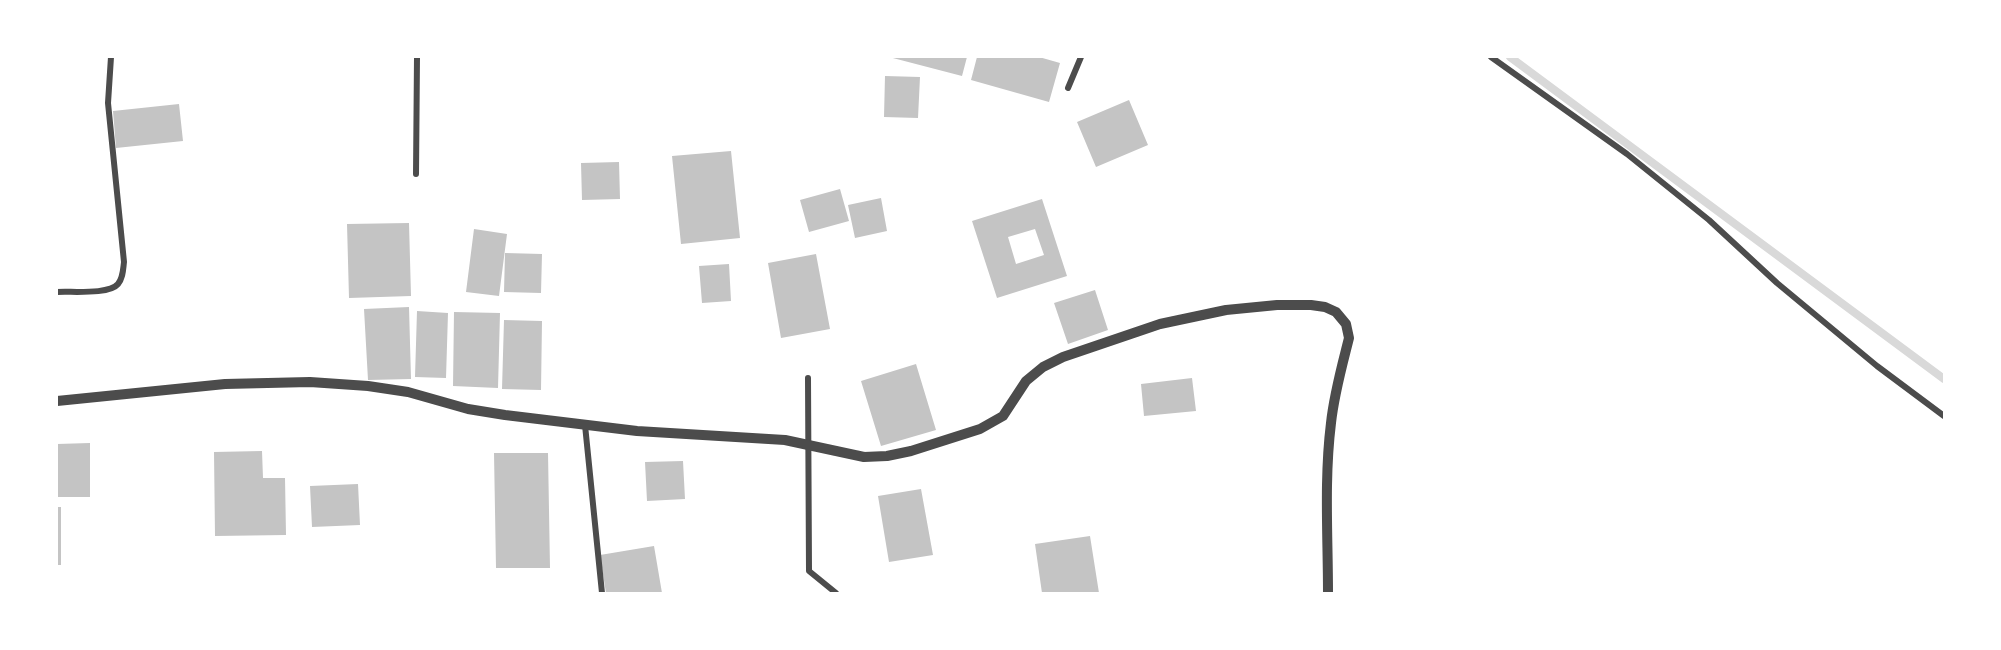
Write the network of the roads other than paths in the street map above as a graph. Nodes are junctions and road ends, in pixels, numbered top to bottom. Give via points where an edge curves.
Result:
1 (111, 57) edge
2 (417, 57) edge
3 (1081, 57) edge
4 (1491, 57) edge
5 (1068, 88) dead end
6 (416, 174) dead end
7 (57, 292) edge
8 (808, 378) dead end
9 (57, 401) edge
10 (1944, 416) edge
11 (585, 424) junction
12 (808, 444) junction
13 (602, 593) edge
14 (836, 593) edge
15 (1328, 593) edge

1 - 7 street via 108,103 124,262 122,277 117,286 108,290
2 - 6 street
3 - 5 street
4 - 10 street via 1627,154 1877,366
8 - 12 street
9 - 11 street via 225,384 310,382 398,391 468,409
11 - 12 street
11 - 13 street
12 - 14 street via 809,571
12 - 15 street via 864,457 911,452 996,422 1033,374 1063,357 1160,324 1226,310 1277,304 1325,307 1342,318 1348,338 1328,450

